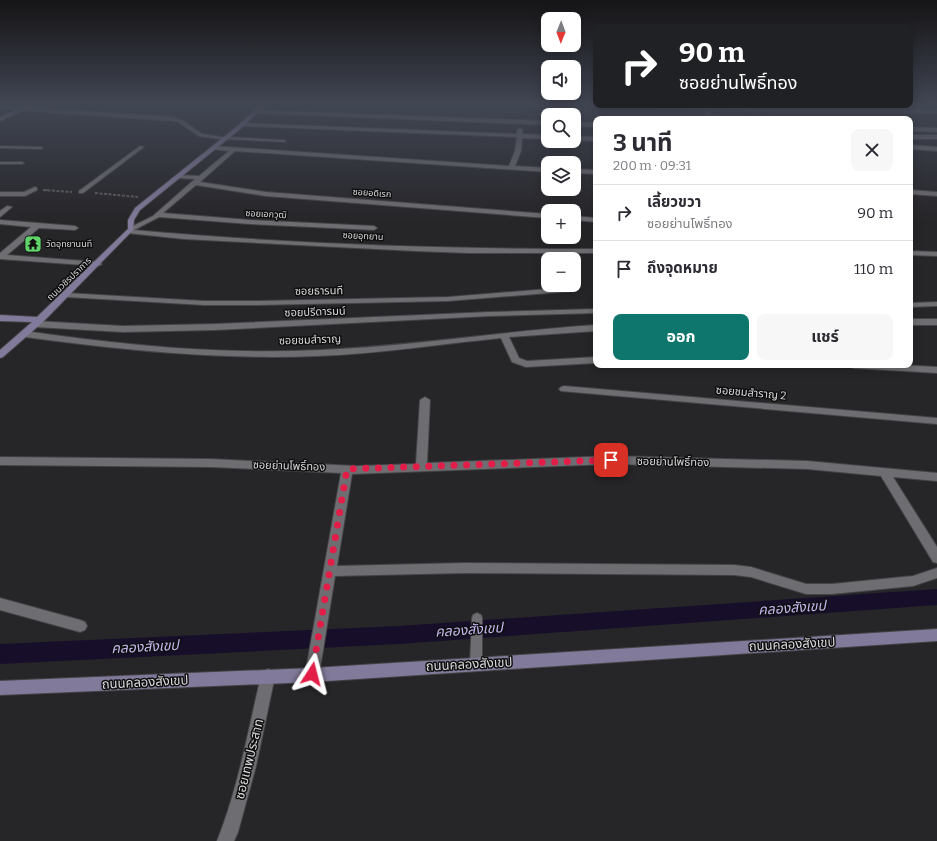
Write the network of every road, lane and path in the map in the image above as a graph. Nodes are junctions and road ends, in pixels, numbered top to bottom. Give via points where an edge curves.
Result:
1 (219, 143) edge
2 (519, 143) edge
3 (142, 147) dead end
4 (913, 147) edge
5 (0, 148) edge
6 (40, 148) dead end
7 (213, 148) junction
8 (234, 149) junction
9 (937, 149) edge
10 (0, 163) edge
11 (22, 163) dead end
12 (511, 168) junction
13 (541, 170) edge
14 (581, 171) edge
15 (593, 172) edge
16 (178, 176) junction
17 (202, 178) junction
18 (196, 183) junction
19 (35, 189) dead end
20 (81, 192) dead end
21 (913, 192) edge
22 (0, 194) edge
23 (937, 194) edge
24 (9, 207) dead end
25 (0, 215) edge
26 (157, 215) junction
27 (541, 215) edge
28 (581, 219) edge
29 (593, 220) edge
30 (0, 222) edge
31 (37, 226) junction
32 (75, 228) dead end
33 (374, 228) dead end
34 (130, 230) junction
35 (593, 251) edge
36 (913, 253) edge
37 (937, 254) edge
38 (0, 257) edge
39 (98, 264) junction
40 (541, 292) edge
41 (66, 295) junction
42 (937, 304) edge
43 (913, 305) edge
44 (593, 311) edge
45 (0, 318) edge
46 (37, 322) junction
47 (913, 322) edge
48 (937, 322) edge
49 (593, 328) edge
50 (25, 334) junction
51 (504, 335) junction
52 (0, 355) edge
53 (593, 360) edge
54 (904, 368) edge
55 (937, 370) edge
56 (564, 389) dead end
57 (425, 400) dead end
58 (937, 421) edge
59 (0, 461) edge
60 (420, 468) junction
61 (347, 469) junction
62 (884, 473) junction
63 (937, 477) edge
64 (937, 558) edge
65 (329, 571) junction
66 (937, 573) edge
67 (0, 604) edge
68 (477, 618) dead end
69 (80, 626) dead end
70 (937, 635) edge
71 (476, 663) junction
72 (312, 674) junction
73 (268, 676) junction
74 (0, 688) edge
75 (225, 841) edge

1 - 7 street, ถนนวชิรปราการ
2 - 12 street
3 - 20 lane
4 - 9 street
5 - 6 lane
7 - 8 street
7 - 16 street, ถนนวชิรปราการ
8 - 12 street
8 - 17 street
10 - 11 lane
12 - 13 street
14 - 15 street
16 - 17 street
16 - 34 street, ถนนวชิรปราการ via 137,209 131,220
17 - 18 street
18 - 26 street
18 - 27 street, ซอยอดิเรก via 266,194
19 - 22 street via 26,194
21 - 23 street
24 - 25 street
26 - 33 street, ซอยเอกวุฒิ
26 - 34 street
28 - 29 street
30 - 31 street
31 - 32 street
31 - 38 street
34 - 35 street, ซอยอุทยาน via 184,237 414,249
34 - 39 street, ถนนวชิรปราการ
36 - 37 street
38 - 39 street
39 - 41 street, ถนนวชิรปราการ
40 - 41 street, ซอยธารนที via 448,299 258,303 204,303
41 - 46 street, ถนนวชิรปราการ
42 - 43 street
44 - 46 street, ซอยปรีดารมน์ via 138,329 78,328
45 - 46 street
46 - 50 street, ถนนวชิรปราการ
47 - 48 street
49 - 51 street, ซอยชมสำราญ
50 - 51 street, ซอยชมสำราญ via 107,346 293,354
50 - 52 street, ถนนวชิรปราการ
51 - 53 street via 516,360 526,364
54 - 55 street
56 - 58 street, ซอยชมสำราญ 2
57 - 60 street
59 - 61 street, ซอยย่านโพธิ์ทอง via 212,463
60 - 61 street, ซอยย่านโพธิ์ทอง
60 - 62 street, ซอยย่านโพธิ์ทอง via 611,460 807,465
61 - 65 street
62 - 63 street, ซอยย่านโพธิ์ทอง
62 - 64 street
65 - 66 street via 464,568 734,570 751,572 806,589 914,581
65 - 72 street
67 - 69 street
68 - 71 lane
70 - 71 street, ถนนคลองสังเขป
71 - 72 street, ถนนคลองสังเขป
72 - 73 street, ถนนคลองสังเขป
73 - 74 street, ถนนคลองสังเขป
73 - 75 street, ซอยเทพประสาท via 248,766 230,832

